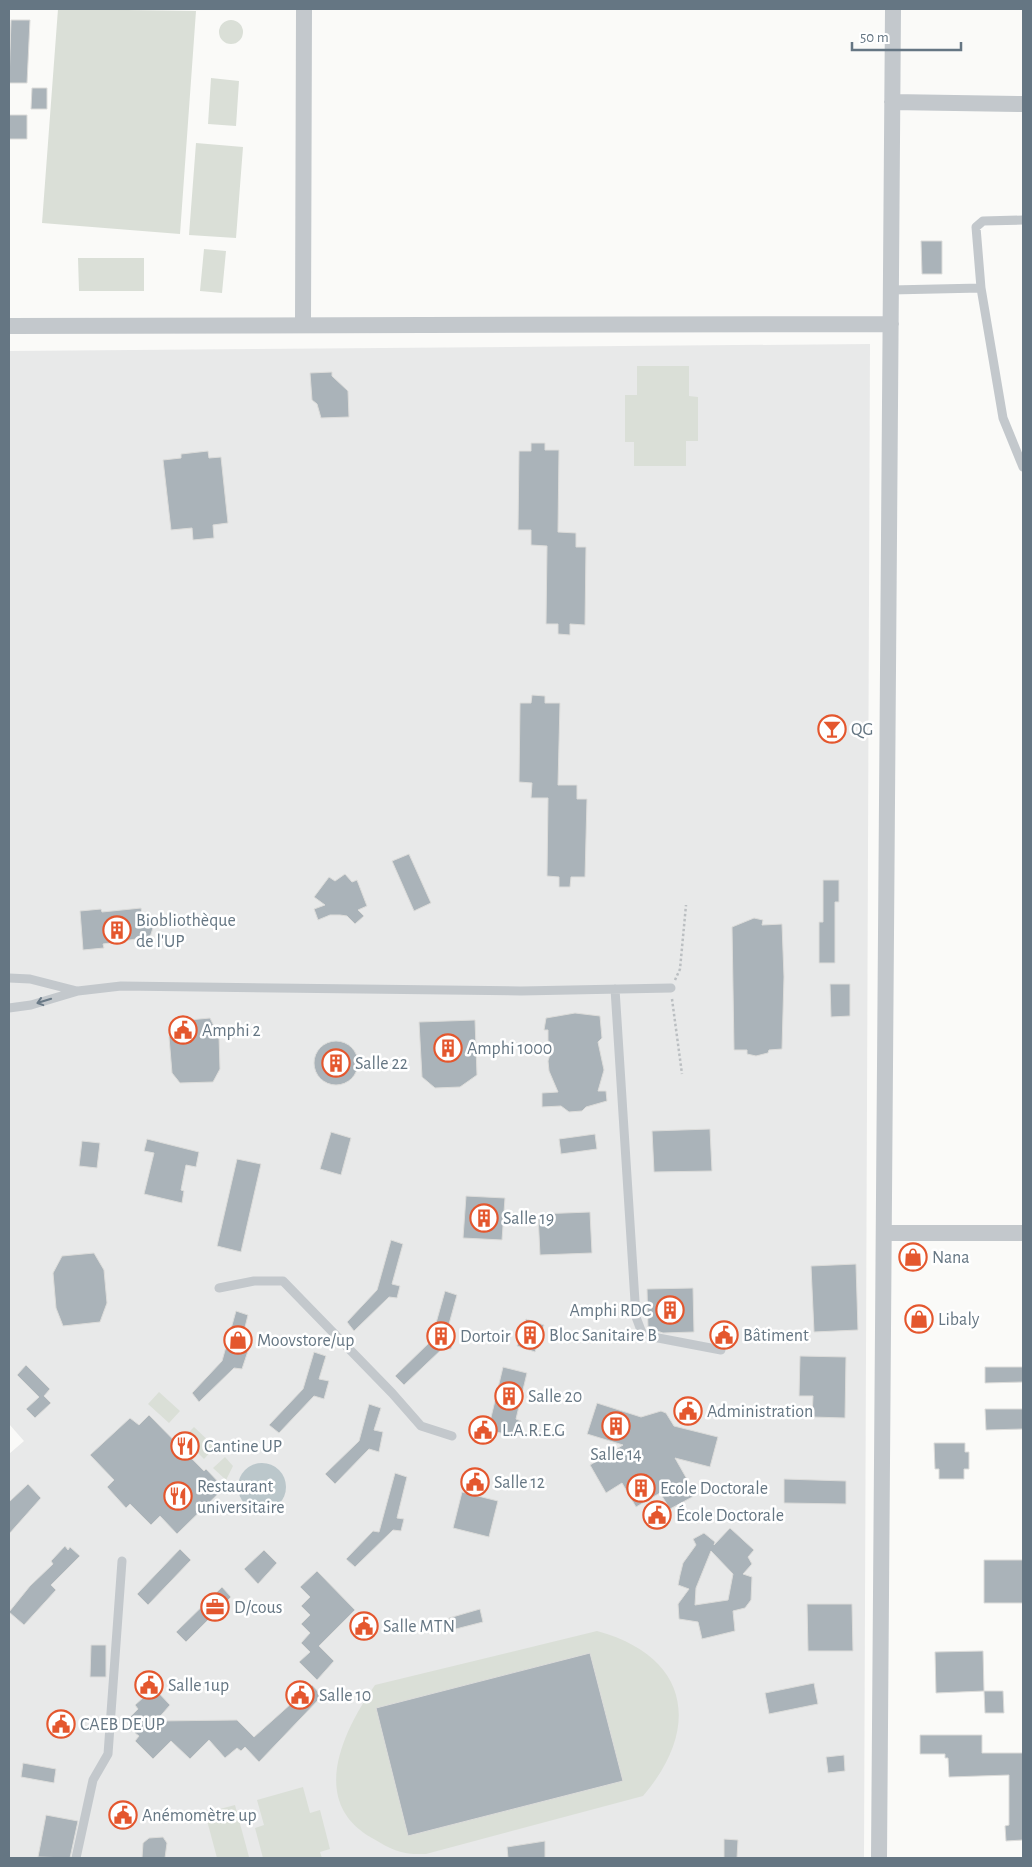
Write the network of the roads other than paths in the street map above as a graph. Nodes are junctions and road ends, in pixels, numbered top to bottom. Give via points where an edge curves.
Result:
1 (304, 9) edge
2 (893, 9) edge
3 (892, 102) junction
4 (1023, 104) edge
5 (1023, 220) edge
6 (982, 288) junction
7 (891, 290) junction
8 (891, 324) junction
9 (304, 325) junction
10 (9, 326) edge
11 (1023, 467) edge
12 (9, 978) edge
13 (671, 988) dead end
14 (615, 990) junction
15 (78, 991) junction
16 (9, 1008) edge
17 (884, 1232) junction
18 (1023, 1233) edge
19 (219, 1288) dead end
20 (721, 1350) dead end
21 (452, 1436) dead end
22 (122, 1561) dead end
23 (76, 1858) edge
24 (880, 1858) edge

1 - 9 street
2 - 3 street
3 - 4 street
3 - 7 street
5 - 6 lane via 983,221 976,227
6 - 7 lane
6 - 11 lane via 1003,418
7 - 8 street
8 - 9 street
8 - 17 street
9 - 10 street
12 - 15 lane via 30,979
13 - 14 lane
14 - 15 lane via 122,986
14 - 20 lane via 636,1317 642,1333 653,1338
15 -> 16 lane via 32,1005
17 - 18 street
17 - 24 street
19 - 21 lane via 254,1281 283,1281 421,1426
22 - 23 lane via 108,1754 93,1780

